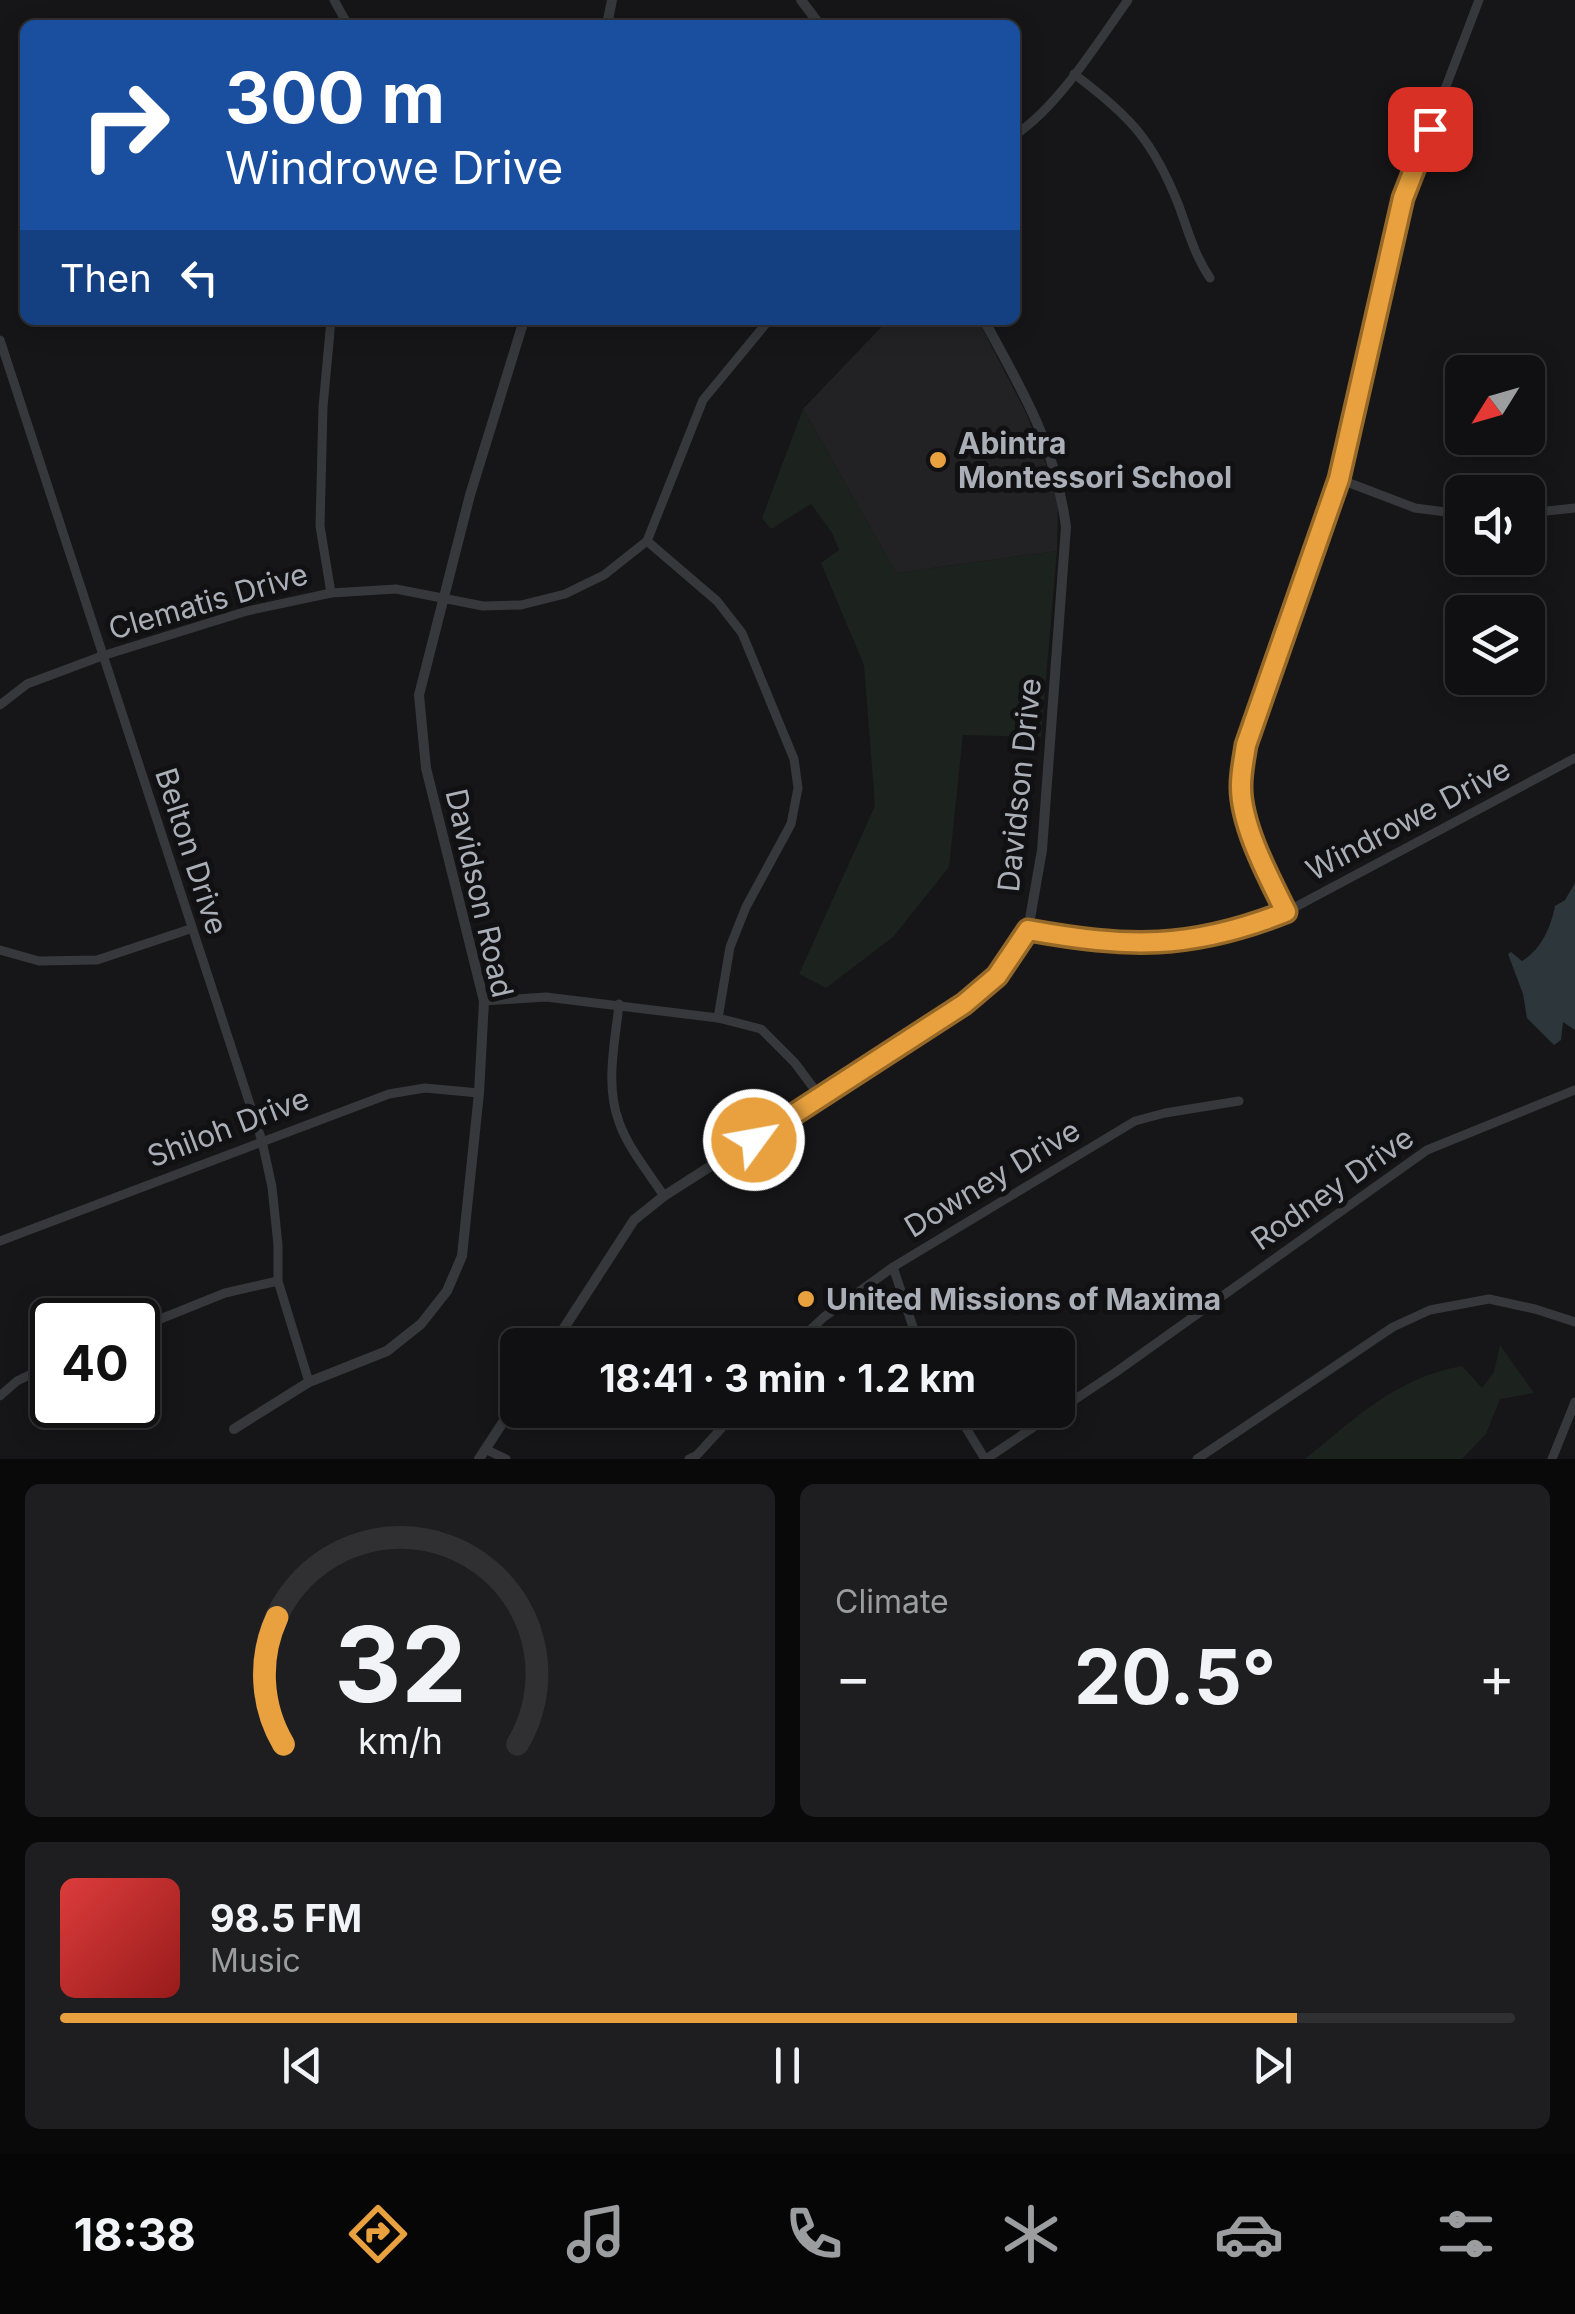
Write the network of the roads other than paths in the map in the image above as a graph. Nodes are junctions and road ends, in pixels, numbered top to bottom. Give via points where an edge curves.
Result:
1 (1128, 0) edge
2 (1479, 0) edge
3 (1074, 74) junction
4 (1020, 131) edge
5 (1210, 278) dead end
6 (331, 325) edge
7 (522, 325) edge
8 (765, 325) edge
9 (987, 325) edge
10 (0, 340) edge
11 (1339, 479) junction
12 (1575, 508) edge
13 (1545, 511) edge
14 (1445, 512) edge
15 (646, 541) junction
16 (331, 593) junction
17 (444, 598) junction
18 (102, 656) junction
19 (0, 705) edge
20 (1575, 758) edge
21 (1286, 912) junction
22 (190, 928) junction
23 (1028, 930) junction
24 (0, 950) edge
25 (484, 1001) junction
26 (619, 1004) junction
27 (718, 1018) junction
28 (1575, 1090) edge
29 (479, 1093) junction
30 (820, 1098) junction
31 (1239, 1100) dead end
32 (262, 1141) junction
33 (664, 1196) junction
34 (0, 1241) edge
35 (893, 1267) junction
36 (278, 1281) junction
37 (160, 1319) edge
38 (1575, 1322) edge
39 (563, 1328) edge
40 (812, 1328) edge
41 (913, 1328) edge
42 (30, 1375) edge
43 (309, 1382) junction
44 (0, 1396) edge
45 (1575, 1402) edge
46 (500, 1426) edge
47 (722, 1428) edge
48 (966, 1428) edge
49 (234, 1429) dead end
50 (482, 1454) edge
51 (506, 1459) edge
52 (688, 1459) edge
53 (986, 1459) edge
54 (1198, 1459) edge
55 (1552, 1459) edge

1 - 3 street
2 - 11 street via 1403,198
3 - 4 street
3 - 5 street via 1144,136
6 - 16 street via 320,526
7 - 17 street, Davidson Road
8 - 15 street, Clematis Drive via 703,400
9 - 23 street, Davidson Drive via 1047,442 1066,527 1042,850
10 - 18 street, Belton Drive
11 - 14 street via 1415,508
11 - 21 street via 1246,745 1240,785 1252,834
12 - 13 street
15 - 17 street, Clematis Drive via 604,574 548,599 483,606
15 - 27 street via 718,601 742,633 794,759 798,788 791,824 730,947
16 - 17 street, Clematis Drive via 396,589
16 - 18 street, Clematis Drive
17 - 25 street, Davidson Road via 419,695 421,736
18 - 19 street, Clematis Drive via 27,684
18 - 22 street, Belton Drive
20 - 21 street, Windrowe Drive
21 - 23 street, Windrowe Drive via 1201,940 1156,944
22 - 24 street via 97,960 39,961
22 - 32 street, Belton Drive
23 - 30 street, Davidson Drive via 997,976 964,1004
25 - 26 street via 546,997
25 - 29 street, Davidson Road
26 - 27 street
26 - 33 street via 612,1075 619,1124
27 - 30 street via 761,1029
28 - 53 street, Rodney Drive via 1427,1150
29 - 32 street, Shiloh Drive via 426,1088 389,1094
29 - 43 street, Davidson Road via 462,1256 447,1291 421,1324 386,1350
30 - 33 street, Davidson Drive
31 - 35 street, Downey Drive via 1136,1122
32 - 34 street, Shiloh Drive
32 - 36 street, Belton Drive
33 - 39 street, Davidson Drive via 634,1220
35 - 40 street, Downey Drive
35 - 41 street
36 - 37 street
36 - 43 street, Belton Drive
38 - 54 street via 1488,1299 1430,1310 1393,1327
42 - 44 street
43 - 49 street, Davidson Road
45 - 55 street
46 - 50 street
47 - 52 street
48 - 53 street
50 - 51 street

